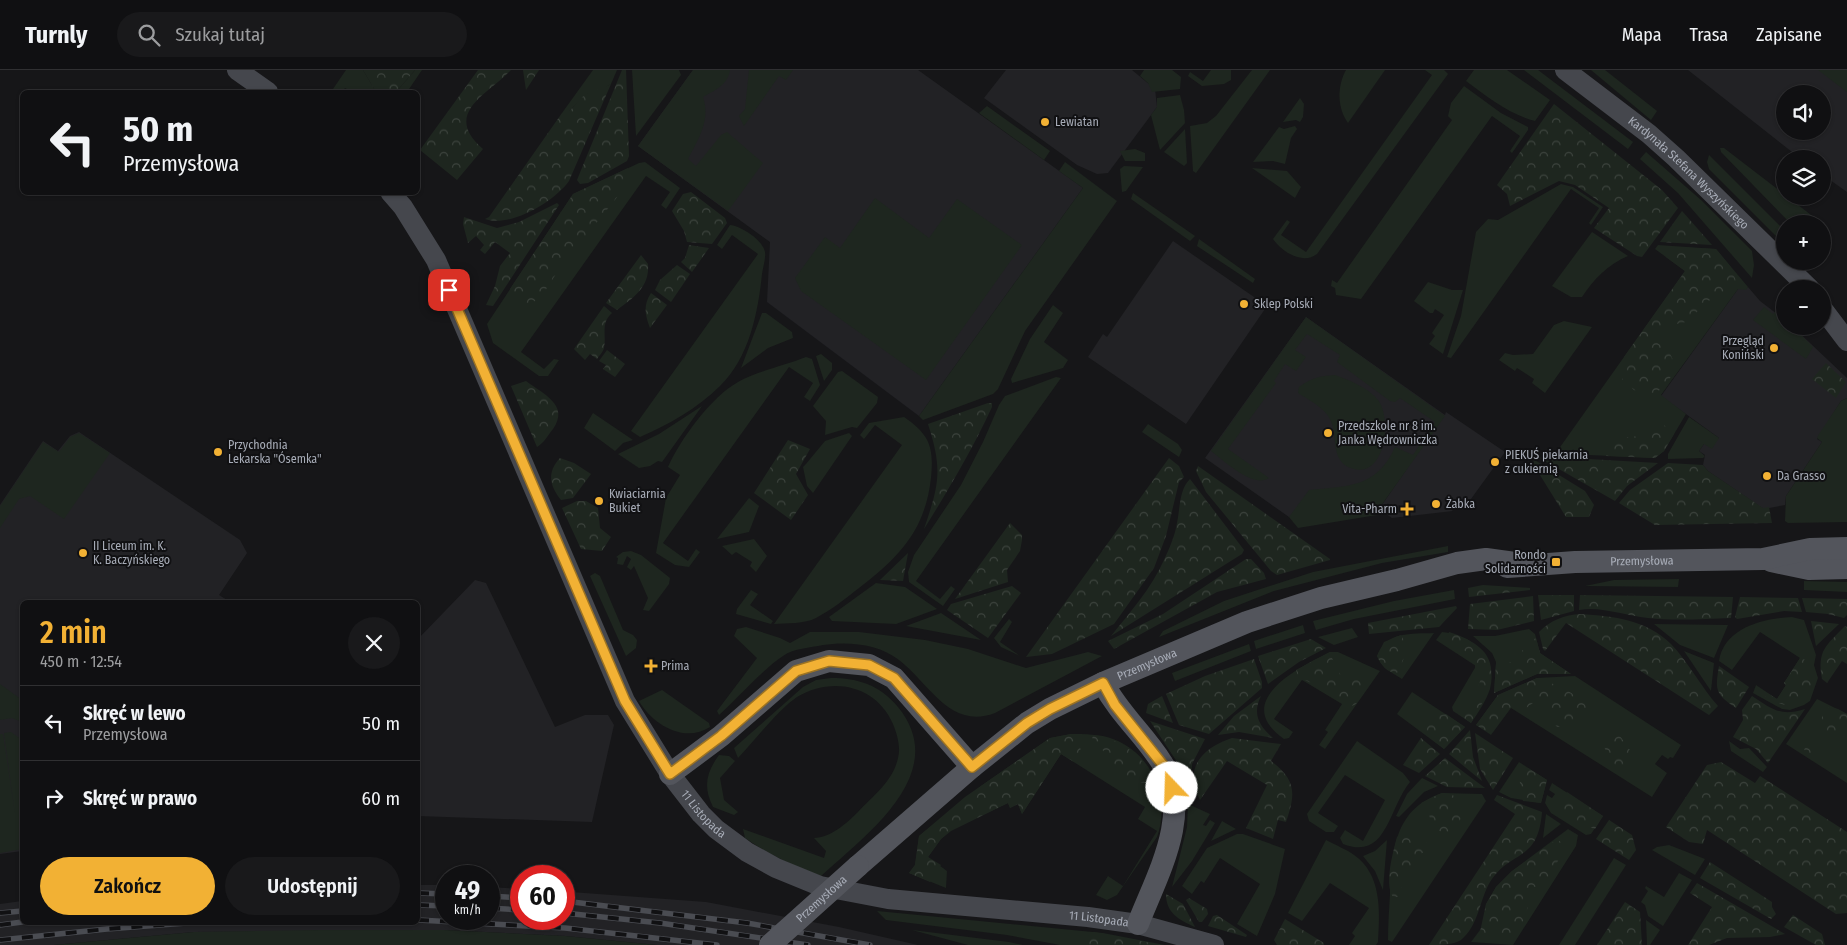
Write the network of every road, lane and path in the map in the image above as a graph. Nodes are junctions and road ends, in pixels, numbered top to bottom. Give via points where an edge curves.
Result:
1 (237, 70) edge
2 (1565, 70) edge
3 (265, 90) edge
4 (393, 195) edge
5 (1801, 280) edge
6 (1831, 308) edge
7 (1831, 320) edge
8 (1847, 321) edge
9 (1847, 340) edge
10 (1847, 548) edge
11 (1762, 559) junction
12 (1847, 568) edge
13 (1103, 683) junction
14 (972, 767) junction
15 (670, 774) junction
16 (1138, 924) junction
17 (770, 945) edge
18 (1214, 945) edge

1 - 3 street
2 - 5 street, Kardynała Stefana Wyszyńskiego via 1676,158
4 - 15 street, 11 Listopada via 436,260 625,701
6 - 8 street
7 - 9 street
10 - 11 main road, Przemysłowa via 1810,549
11 - 12 main road, Przemysłowa via 1809,569
11 - 13 main road, Przemysłowa via 1522,564 1472,560 1285,608
13 - 14 main road, Przemysłowa via 1027,723
13 - 16 main road via 1115,705 1163,765 1172,788 1170,838
14 - 15 main road via 894,678 869,665 829,661 796,671 721,736
14 - 17 main road, Przemysłowa, bridge
15 - 16 street, 11 Listopada via 700,814 729,839 776,868 820,886 888,899
16 - 18 street, 11 Listopada

